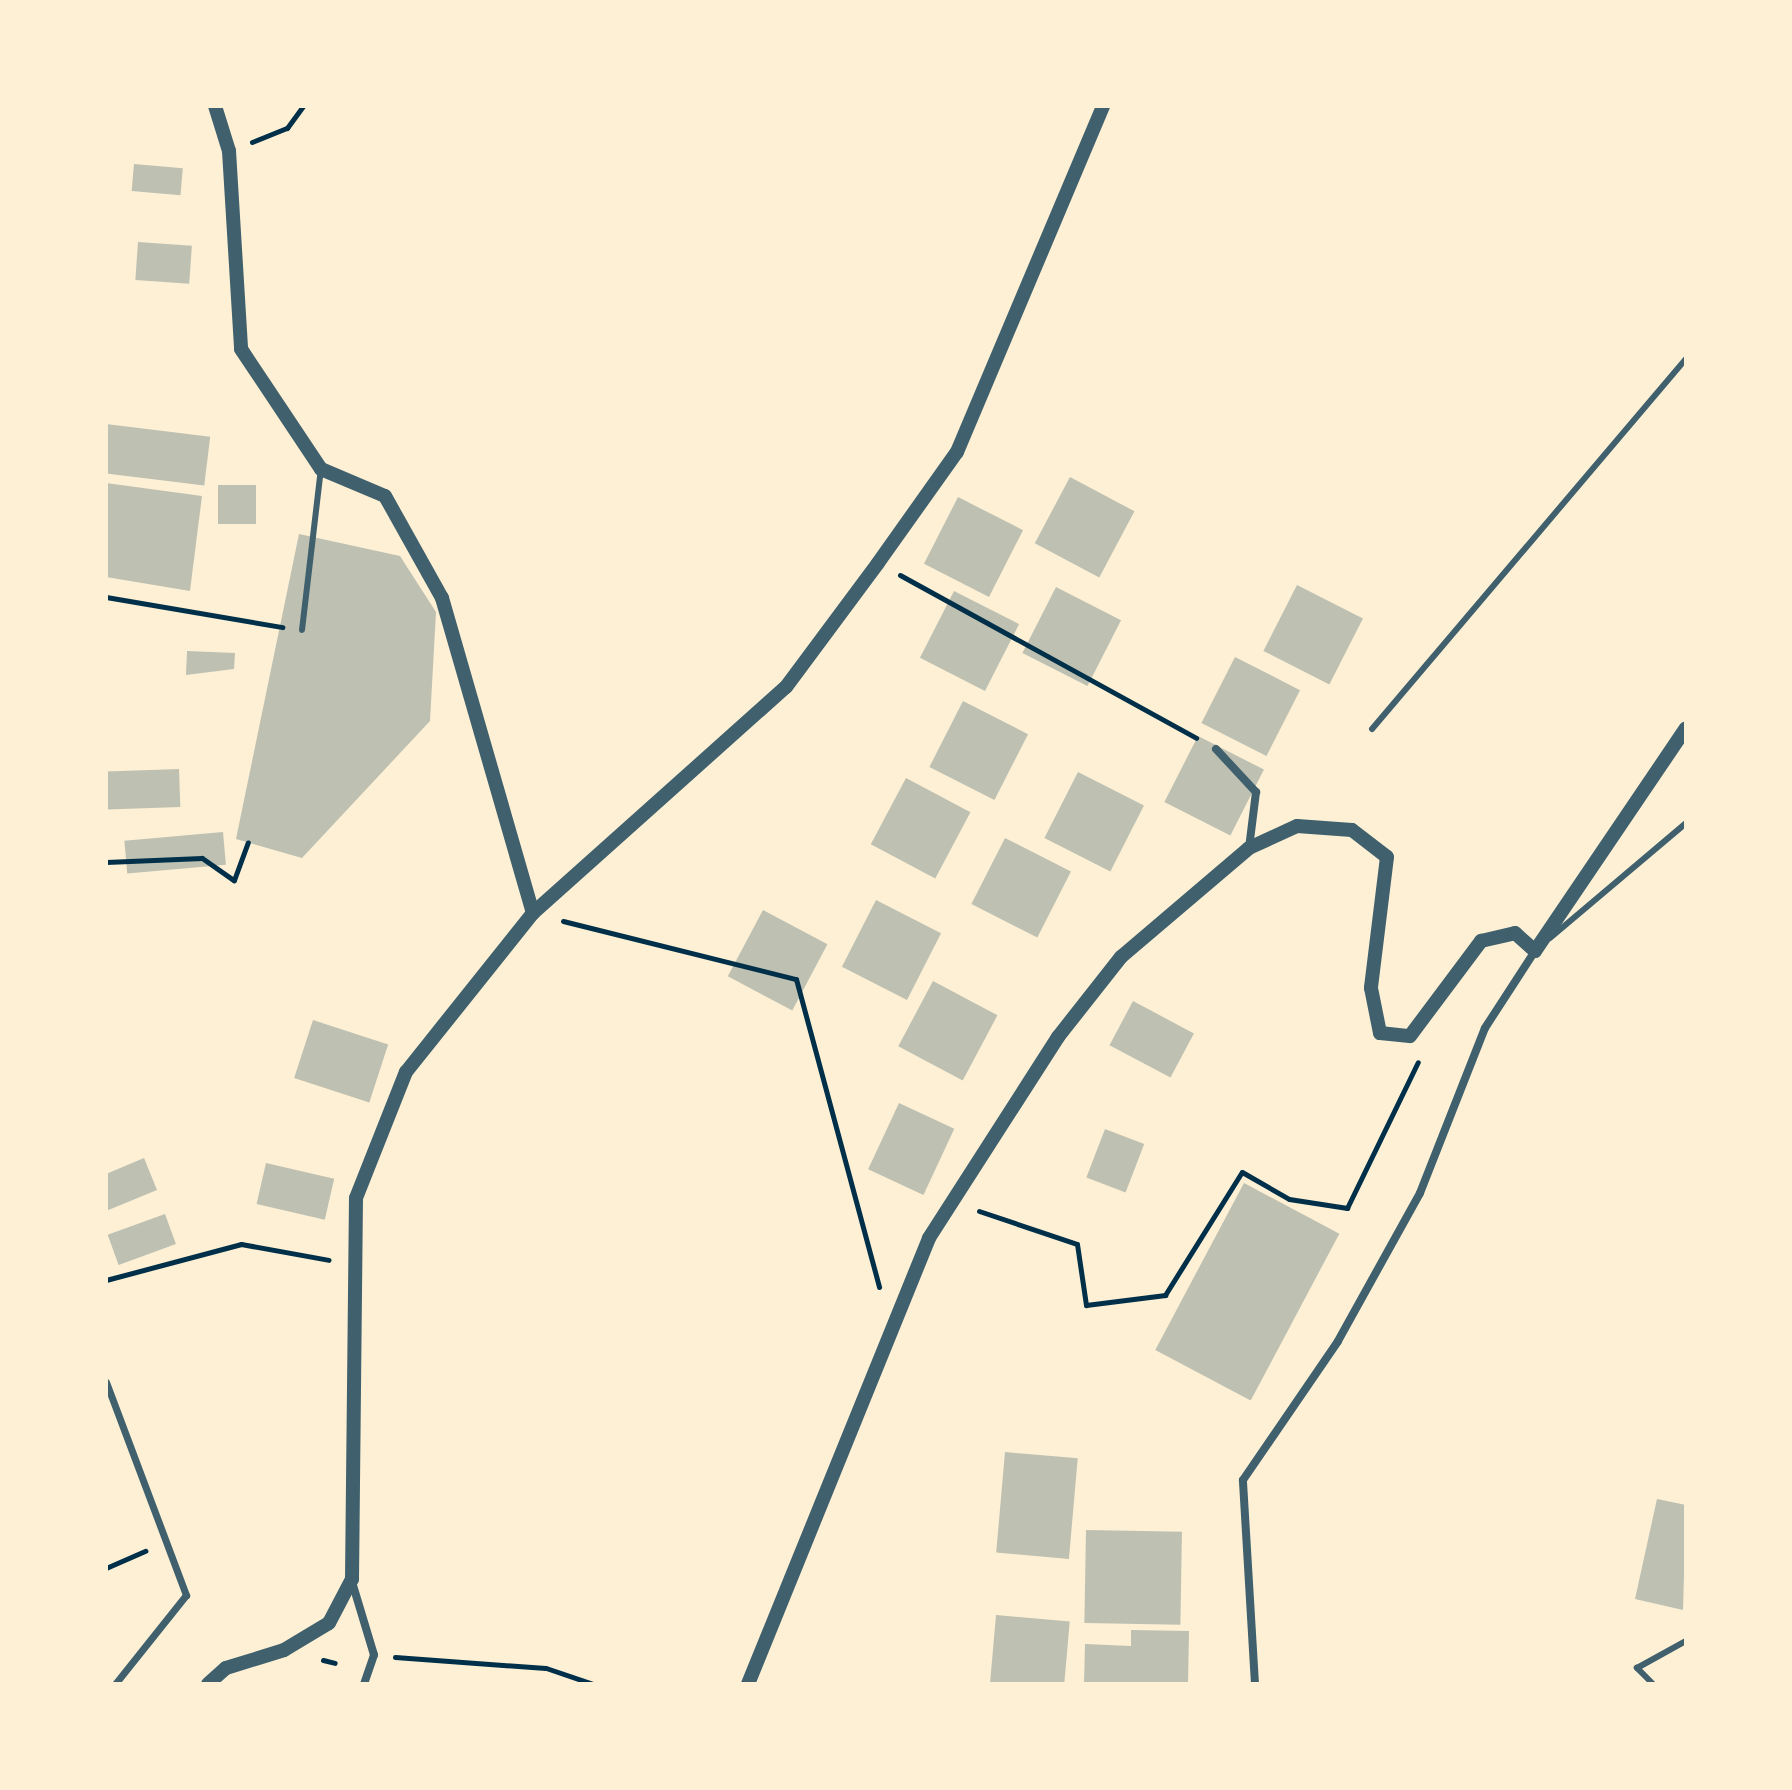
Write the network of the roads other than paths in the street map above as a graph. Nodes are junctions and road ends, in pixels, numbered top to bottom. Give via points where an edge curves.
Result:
1 (215, 106) edge
2 (1103, 106) edge
3 (1686, 359) edge
4 (321, 469) junction
5 (302, 630) road end
6 (1686, 728) edge
7 (1372, 729) dead end
8 (1216, 749) road end
9 (1686, 823) edge
10 (1249, 848) junction
11 (533, 913) junction
12 (1535, 951) junction
13 (106, 1382) edge
14 (352, 1579) junction
15 (1686, 1641) edge
16 (115, 1684) edge
17 (208, 1684) edge
18 (364, 1684) edge
19 (748, 1684) edge
20 (1255, 1684) edge
21 (1653, 1684) edge

1 - 4 street via 229,151 241,349
2 - 11 street via 957,452 786,687
3 - 7 lane
4 - 5 lane
4 - 11 street via 385,496 442,598
6 - 12 street
8 - 10 street via 1256,792
9 - 12 lane
10 - 12 street via 1297,826 1352,830 1387,857 1371,988 1380,1033 1410,1036 1481,941 1515,933
10 - 19 street via 1121,957 1058,1037 929,1238
11 - 14 street via 406,1072 356,1198
12 - 20 street via 1485,1028 1413,1206 1338,1341 1243,1480
13 - 16 street via 186,1595
14 - 17 street via 329,1623 284,1650 226,1668
14 - 18 street via 374,1655
15 - 21 lane via 1637,1668

